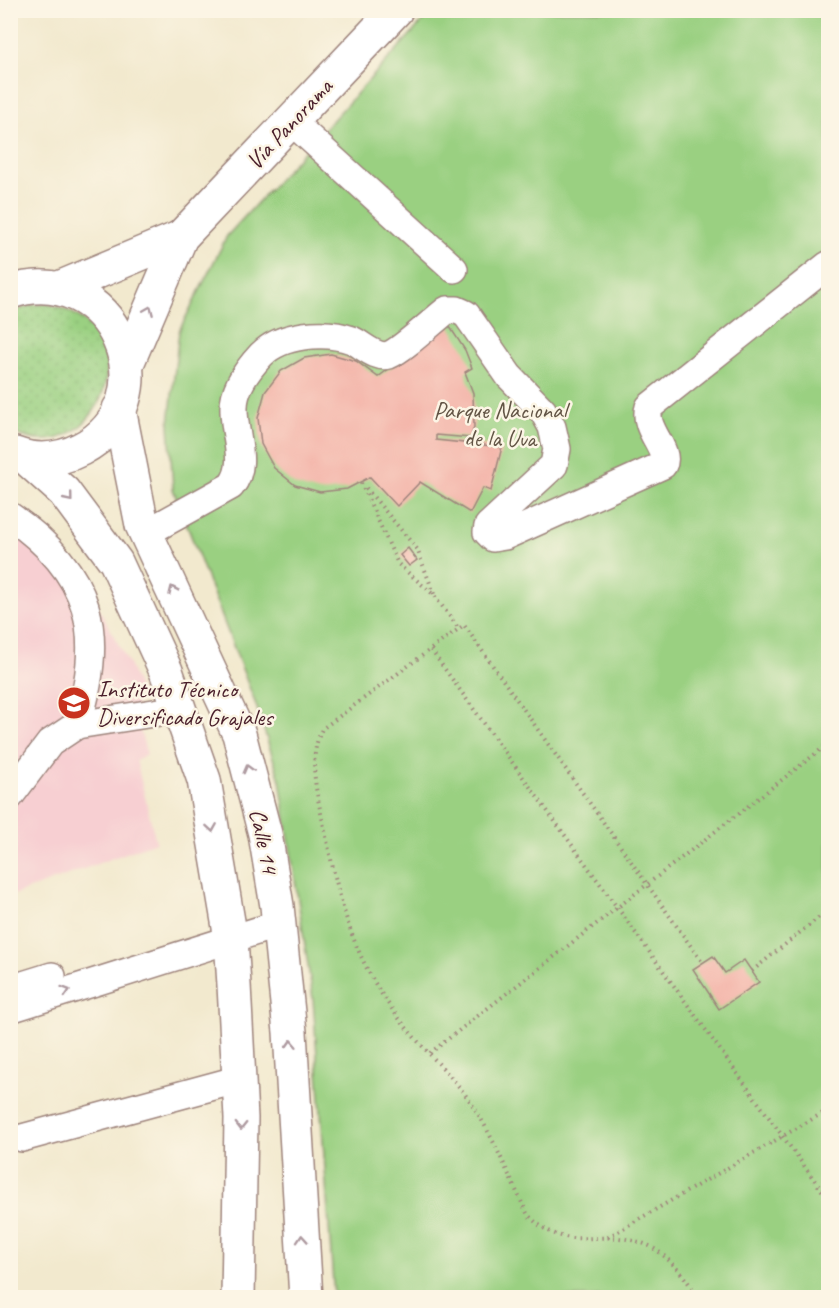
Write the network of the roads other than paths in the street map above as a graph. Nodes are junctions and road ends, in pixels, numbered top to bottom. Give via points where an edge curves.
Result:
1 (396, 10) edge
2 (291, 121) junction
3 (181, 237) junction
4 (828, 266) edge
5 (454, 269) dead end
6 (28, 283) edge
7 (127, 364) junction
8 (119, 409) junction
9 (18, 456) edge
10 (10, 516) edge
11 (146, 533) junction
12 (179, 709) junction
13 (77, 725) junction
14 (10, 796) edge
15 (278, 915) junction
16 (229, 930) junction
17 (10, 989) edge
18 (10, 1009) edge
19 (240, 1079) junction
20 (22, 1138) dead end
21 (238, 1298) edge
22 (306, 1298) edge

1 - 2 main road, Vía Panorama
2 - 3 main road, Vía Panorama
2 - 5 street
3 - 6 main road, Vía Panorama
7 -> 3 main road, Vía Panorama
4 - 11 street via 649,407 648,422 664,456 663,465 505,536 493,538 488,526 554,465 557,449 543,411 510,376 466,314 457,310 447,310 391,354 378,355 354,341 324,335 283,342 262,353 238,387 233,406 240,466 237,478 231,486
6 - 7 main road via 84,298 105,315 120,338
7 - 8 main road via 126,387
8 - 9 main road via 100,435 74,453 51,459
8 - 11 main road, Calle 14 via 131,479
9 -> 12 main road, Calle 14 via 64,492 116,562 166,671
10 - 13 street via 52,553 87,610 92,629 91,666
15 -> 11 main road, Calle 14 via 265,834 239,734
12 - 13 street
12 -> 16 main road, Calle 14 via 204,780
13 - 14 street via 50,743
15 - 16 street
22 -> 15 main road, Calle 14 via 290,1032
16 - 17 street
18 -> 16 street
16 - 19 main road, Calle 14
19 - 20 street
19 -> 21 main road, Calle 14

